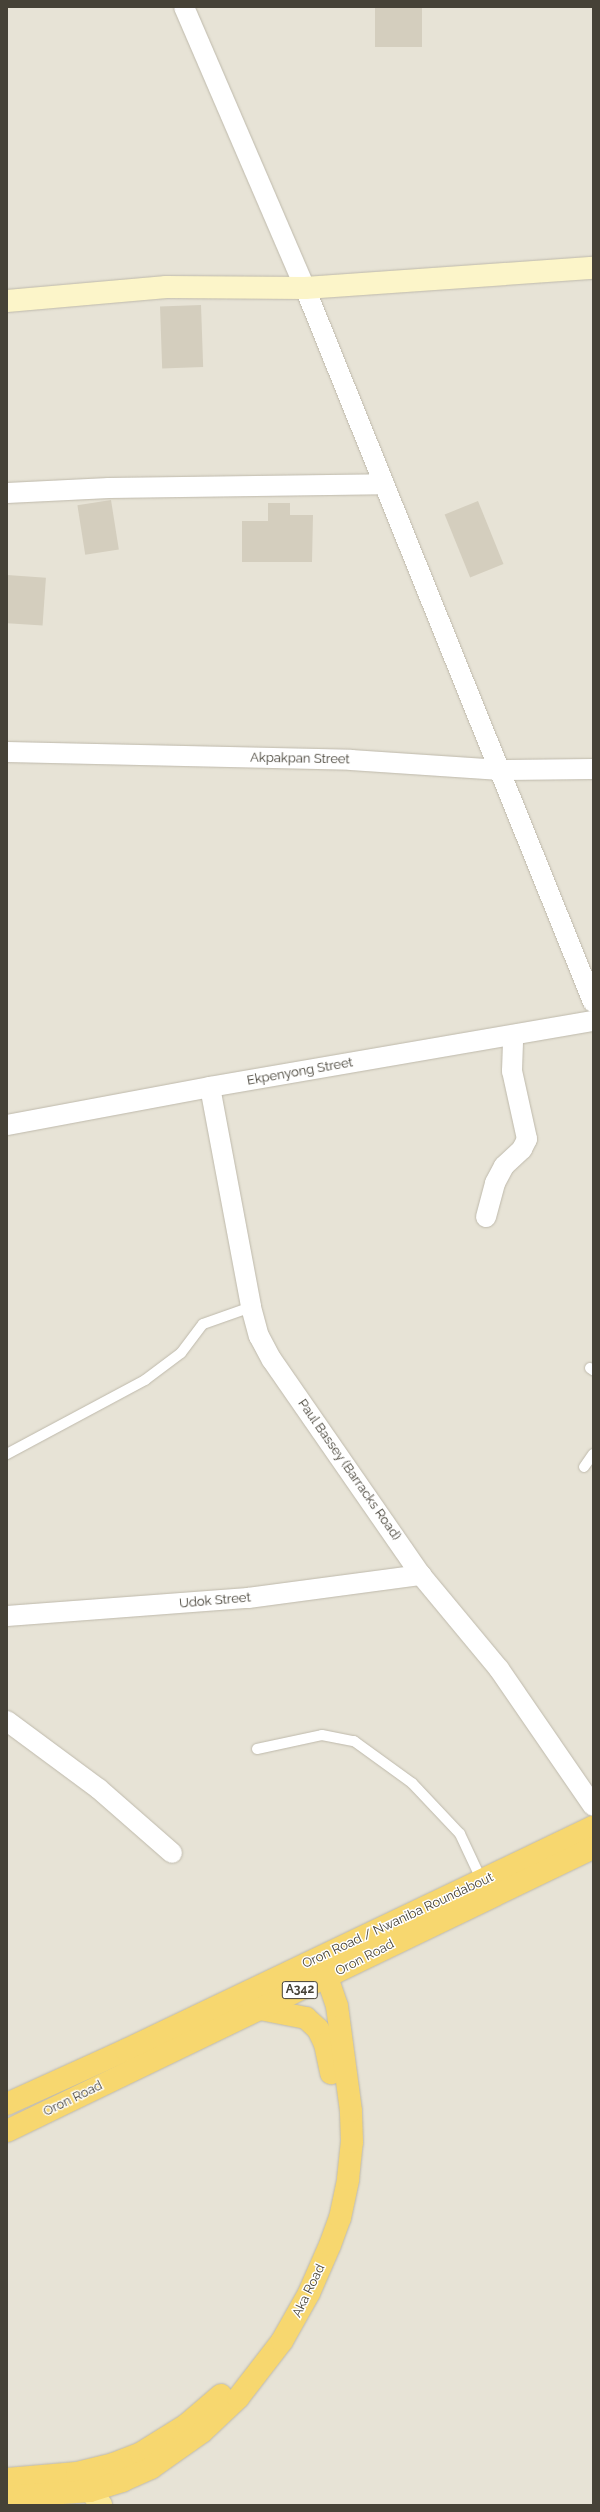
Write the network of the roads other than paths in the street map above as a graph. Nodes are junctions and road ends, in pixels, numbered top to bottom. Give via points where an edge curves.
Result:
1 (184, 7) edge
2 (593, 268) edge
3 (305, 288) junction
4 (7, 301) edge
5 (384, 484) junction
6 (7, 493) edge
7 (7, 752) edge
8 (593, 768) edge
9 (501, 770) junction
10 (593, 1002) edge
11 (593, 1021) edge
12 (513, 1036) junction
13 (210, 1087) junction
14 (7, 1125) edge
15 (486, 1217) dead end
16 (251, 1307) junction
17 (7, 1454) edge
18 (593, 1454) edge
19 (584, 1467) dead end
20 (421, 1575) junction
21 (7, 1616) edge
22 (7, 1721) edge
23 (257, 1749) dead end
24 (593, 1806) edge
25 (593, 1827) edge
26 (593, 1848) edge
27 (172, 1853) dead end
28 (482, 1881) junction
29 (327, 1977) junction
30 (260, 2009) junction
31 (7, 2104) edge
32 (7, 2131) edge
33 (77, 2472) junction
34 (55, 2474) junction
35 (7, 2478) edge
36 (7, 2497) edge
37 (83, 2498) edge

1 - 3 street
2 - 3 street
3 - 4 street via 166,287
3 - 5 street
5 - 6 street via 109,488
5 - 9 street
7 - 9 street, Akpakpan Street via 350,760
8 - 9 street, Akpakpan Street
9 - 10 street
11 - 12 street, Ekpenyong Street
12 - 13 street, Ekpenyong Street
12 - 15 street via 512,1071 527,1139 522,1149 504,1166 495,1183
13 - 14 street, Ekpenyong Street
13 - 16 street, Paul Bassey (Barracks Road)
16 - 17 lane via 203,1324 181,1353 145,1380
16 - 20 street, Paul Bassey (Barracks Road) via 259,1336 272,1360
18 - 19 lane
20 - 21 street, Udok Street via 248,1598
20 - 24 street, Paul Bassey (Barracks Road) via 499,1669
22 - 27 street via 99,1789
23 - 28 lane via 322,1735 354,1741 412,1783 454,1828
25 - 28 highway, Oron Road / Nwaniba Roundabout / A342
26 - 29 highway, Oron Road / A342
28 - 31 highway, Oron Road / Nwaniba Roundabout / A342
29 - 30 highway, Oron Road / A342
29 - 37 highway, Aka Road via 337,2006 352,2142 340,2218 316,2279 266,2364 238,2398 208,2428 151,2468
30 - 32 highway, Oron Road / A342
30 - 33 highway via 306,2018 318,2029 325,2044 340,2136 331,2198 318,2241 271,2334 230,2387 186,2425 162,2441 113,2464
33 - 34 highway
33 - 37 main road
34 - 35 highway
34 - 37 main road
36 - 37 highway, Aka Road

